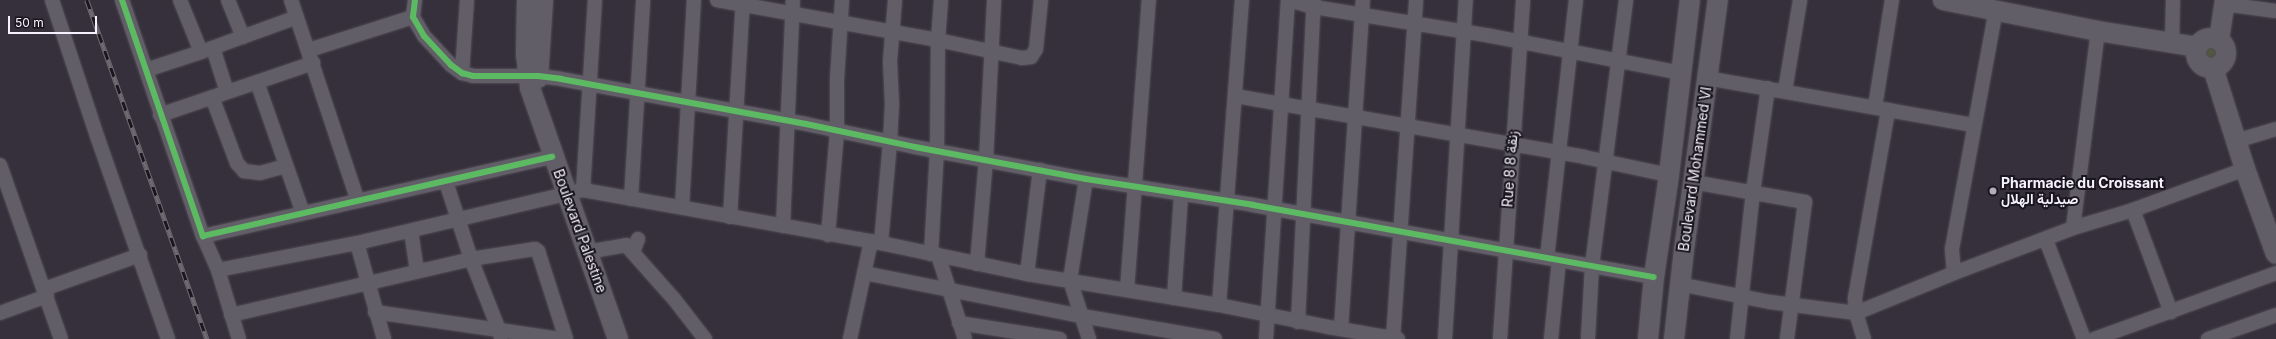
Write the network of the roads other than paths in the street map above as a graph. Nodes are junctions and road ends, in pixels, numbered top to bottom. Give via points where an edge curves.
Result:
1 (52, 0) edge
2 (122, 0) edge
3 (180, 0) edge
4 (228, 0) edge
5 (291, 0) edge
6 (415, 0) edge
7 (467, 0) edge
8 (527, 0) edge
9 (543, 0) edge
10 (595, 0) edge
11 (643, 0) edge
12 (694, 0) edge
13 (717, 0) edge
14 (794, 0) edge
15 (842, 0) edge
16 (894, 0) edge
17 (941, 0) edge
18 (994, 0) edge
19 (1041, 0) edge
20 (1149, 0) edge
21 (1242, 0) edge
22 (1288, 0) edge
23 (1416, 0) edge
24 (1466, 0) edge
25 (1523, 0) edge
26 (1576, 0) edge
27 (1626, 0) edge
28 (1690, 0) edge
29 (1718, 0) edge
30 (1800, 0) edge
31 (1892, 0) edge
32 (1943, 0) edge
33 (2174, 0) edge
34 (2225, 2) edge
35 (743, 3) edge
36 (1314, 3) edge
37 (1362, 7) edge
38 (1996, 10) junction
39 (2276, 11) edge
40 (793, 15) junction
41 (297, 17) junction
42 (413, 17) junction
43 (1414, 22) junction
44 (841, 23) junction
45 (892, 31) junction
46 (2098, 31) junction
47 (1464, 32) junction
48 (243, 37) junction
49 (938, 40) junction
50 (2219, 40) junction
51 (1520, 42) junction
52 (2172, 43) junction
53 (2197, 47) junction
54 (207, 50) junction
55 (990, 51) junction
56 (1571, 51) junction
57 (311, 56) junction
58 (1617, 60) junction
59 (2213, 68) junction
60 (456, 69) junction
61 (146, 70) junction
62 (1681, 73) junction
63 (532, 76) junction
64 (1707, 78) junction
65 (256, 82) junction
66 (588, 84) junction
67 (1768, 88) junction
68 (1786, 91) junction
69 (227, 92) junction
70 (639, 93) junction
71 (1236, 96) junction
72 (212, 97) junction
73 (689, 102) junction
74 (1281, 105) junction
75 (1881, 109) junction
76 (1309, 110) junction
77 (737, 112) junction
78 (160, 115) junction
79 (1355, 117) junction
80 (786, 121) junction
81 (1407, 126) junction
82 (1974, 126) junction
83 (2276, 129) edge
84 (837, 132) junction
85 (1458, 136) junction
86 (2236, 141) junction
87 (890, 142) junction
88 (1512, 146) junction
89 (937, 151) junction
90 (1558, 153) junction
91 (552, 157) junction
92 (986, 160) junction
93 (1606, 162) junction
94 (0, 165) edge
95 (286, 166) junction
96 (2245, 169) junction
97 (1040, 170) junction
98 (1669, 176) junction
99 (1086, 179) junction
100 (446, 182) junction
101 (1693, 182) junction
102 (1136, 187) junction
103 (575, 192) junction
104 (1753, 192) junction
105 (1181, 194) junction
106 (631, 199) junction
107 (1227, 200) junction
108 (358, 201) junction
109 (682, 207) junction
110 (1274, 208) junction
111 (2133, 210) junction
112 (303, 213) junction
113 (1304, 214) junction
114 (730, 217) junction
115 (458, 220) junction
116 (1348, 222) junction
117 (783, 226) junction
118 (2074, 228) junction
119 (410, 231) junction
120 (1400, 232) junction
121 (828, 235) junction
122 (204, 236) junction
123 (638, 239) dead end
124 (2046, 240) junction
125 (876, 242) junction
126 (1451, 242) junction
127 (357, 243) junction
128 (1505, 250) junction
129 (588, 252) junction
130 (632, 252) junction
131 (2276, 254) edge
132 (140, 255) junction
133 (935, 255) junction
134 (471, 259) junction
135 (1553, 259) junction
136 (977, 264) junction
137 (1592, 266) junction
138 (218, 270) junction
139 (417, 271) junction
140 (864, 273) junction
141 (1954, 273) junction
142 (2276, 273) edge
143 (1027, 274) junction
144 (1654, 277) junction
145 (1070, 280) junction
146 (368, 284) junction
147 (1679, 284) junction
148 (948, 290) junction
149 (1127, 290) junction
150 (46, 293) junction
151 (1740, 297) junction
152 (1174, 298) junction
153 (1219, 305) junction
154 (1791, 305) junction
155 (375, 312) junction
156 (2172, 312) junction
157 (0, 313) edge
158 (1856, 313) junction
159 (1267, 314) junction
160 (230, 315) junction
161 (2276, 315) edge
162 (1082, 316) junction
163 (1298, 322) junction
164 (959, 323) junction
165 (1340, 329) junction
166 (500, 335) edge
167 (56, 338) edge
168 (2099, 338) edge
169 (168, 339) edge
170 (239, 339) edge
171 (383, 339) edge
172 (561, 339) edge
173 (566, 339) edge
174 (618, 339) edge
175 (705, 339) edge
176 (850, 339) edge
177 (965, 339) edge
178 (1060, 339) edge
179 (1089, 339) edge
180 (1215, 339) edge
181 (1266, 339) edge
182 (1394, 339) edge
183 (1445, 339) edge
184 (1500, 339) edge
185 (1551, 339) edge
186 (1588, 339) edge
187 (1648, 339) edge
188 (1674, 339) edge
189 (1737, 339) edge
190 (1787, 339) edge
191 (1864, 339) edge
192 (2084, 339) edge
193 (2208, 339) edge

1 - 132 street via 98,140
2 - 61 street
3 - 54 street
4 - 48 street
5 - 41 street
6 - 42 street
7 - 60 street via 463,55
8 - 63 street, Boulevard Palestine
9 - 63 street, Boulevard Palestine
10 - 66 street
11 - 70 street
12 - 73 street
13 - 35 street
14 - 40 street
15 - 44 street
16 - 45 street
17 - 49 street
18 - 55 street
19 - 55 street via 1038,43 1034,55 1022,58
20 - 102 street
21 - 71 street
22 - 36 street
22 - 74 street
23 - 43 street
24 - 47 street
25 - 51 street, Rue 8 8 زنقة
26 - 56 street
27 - 58 street
28 - 62 street, Boulevard Mohammed VI
29 - 64 street, Boulevard Mohammed VI
30 - 68 street
31 - 75 street
32 - 38 street
33 - 52 street
34 - 39 street
34 - 50 street
35 - 40 street
35 - 77 street
36 - 37 street
36 - 76 street
37 - 43 street
37 - 79 street
38 - 46 street
38 - 82 street
40 - 44 street
40 - 80 street via 792,68
41 - 48 street
41 - 57 street
42 - 57 street
42 - 60 street via 424,36
43 - 47 street
43 - 81 street
44 - 45 street
44 - 84 street
45 - 49 street
45 - 87 street
46 - 52 street
46 - 118 street
47 - 51 street
47 - 85 street
48 - 54 street
49 - 55 street
49 - 89 street
50 - 53 street via 2206,38
50 - 59 street via 2225,48 2225,58
51 - 56 street
51 - 88 street, Rue 8 8 زنقة
52 - 53 street
53 - 59 street via 2199,62
54 - 61 street
54 - 69 street
55 - 92 street
56 - 58 street
56 - 90 street
57 - 65 street
57 - 108 street
58 - 62 street
58 - 93 street
59 - 86 street
60 - 63 street via 484,77
61 - 78 street
62 - 98 street, Boulevard Mohammed VI
63 - 66 street
63 - 91 street, Boulevard Palestine via 535,100
64 - 67 street
64 - 101 street, Boulevard Mohammed VI
65 - 69 street
65 - 95 street
66 - 70 street
66 - 103 street
67 - 68 street
67 - 104 street
68 - 75 street
69 - 72 street
70 - 73 street
70 - 106 street
71 - 74 street
71 - 107 street
72 - 78 street
72 - 95 street via 236,162 244,171 260,173
73 - 77 street
73 - 109 street
74 - 76 street
74 - 110 street
75 - 82 street
75 - 158 street via 1857,281
76 - 79 street
76 - 113 street
77 - 80 street
77 - 114 street
78 - 122 street
79 - 81 street
79 - 116 street
80 - 84 street
80 - 117 street
81 - 85 street
81 - 120 street
82 - 141 street via 1952,249
83 - 86 street
84 - 87 street
84 - 121 street
85 - 88 street
85 - 126 street
86 - 96 street
87 - 89 street
87 - 125 street
88 - 90 street
88 - 128 street, Rue 8 8 زنقة
89 - 92 street
89 - 133 street
90 - 93 street
90 - 135 street
91 - 100 street
91 - 103 street, Boulevard Palestine
92 - 97 street
92 - 136 street
93 - 98 street
93 - 137 street
94 - 150 street
95 - 112 street
96 - 111 street
96 - 131 street
97 - 99 street
97 - 143 street
98 - 144 street, Boulevard Mohammed VI
99 - 102 street
99 - 145 street
100 - 108 street
100 - 115 street
101 - 104 street
101 - 147 street, Boulevard Mohammed VI
102 - 105 street
102 - 149 street
103 - 106 street
103 - 115 street
103 - 129 street, Boulevard Palestine
104 - 151 street
104 - 154 street via 1805,202
105 - 107 street
105 - 152 street
106 - 109 street
107 - 110 street
107 - 153 street
108 - 112 street
109 - 114 street
110 - 113 street
110 - 159 street
111 - 118 street
111 - 156 street
112 - 122 street
113 - 116 street
113 - 163 street
114 - 117 street
115 - 119 street
115 - 134 street
116 - 120 street
116 - 165 street
117 - 121 street
118 - 124 street
119 - 127 street
119 - 139 street
120 - 126 street
120 - 182 street
121 - 125 street
122 - 138 street
123 - 130 street
124 - 141 street
124 - 192 street
125 - 133 street
125 - 140 street
126 - 128 street
126 - 183 street
127 - 138 street
127 - 146 street
128 - 135 street
128 - 184 street, Rue 8 8 زنقة
129 - 130 street via 626,245
129 - 174 street, Boulevard Palestine
130 - 175 street
132 - 150 street
132 - 169 street
133 - 136 street
133 - 148 street
134 - 139 street
134 - 166 street
134 - 173 street via 537,249
135 - 137 street
135 - 185 street
136 - 143 street
137 - 144 street
137 - 186 street
138 - 160 street
139 - 146 street
140 - 148 street
140 - 176 street
141 - 158 street
142 - 156 street
143 - 145 street
144 - 187 street, Boulevard Mohammed VI
145 - 149 street
145 - 162 street
146 - 155 street
146 - 160 street
147 - 151 street
147 - 188 street, Boulevard Mohammed VI
148 - 162 street
148 - 164 street
149 - 152 street
150 - 157 street
150 - 167 street
151 - 154 street
151 - 189 street
152 - 153 street
153 - 159 street
154 - 158 street
154 - 190 street
155 - 166 street
155 - 171 street
156 - 168 street
158 - 191 street
159 - 163 street
159 - 181 street
160 - 170 street
161 - 193 street
162 - 179 street
162 - 180 street
163 - 165 street
164 - 177 street
164 - 178 street
165 - 182 street
166 - 172 street

